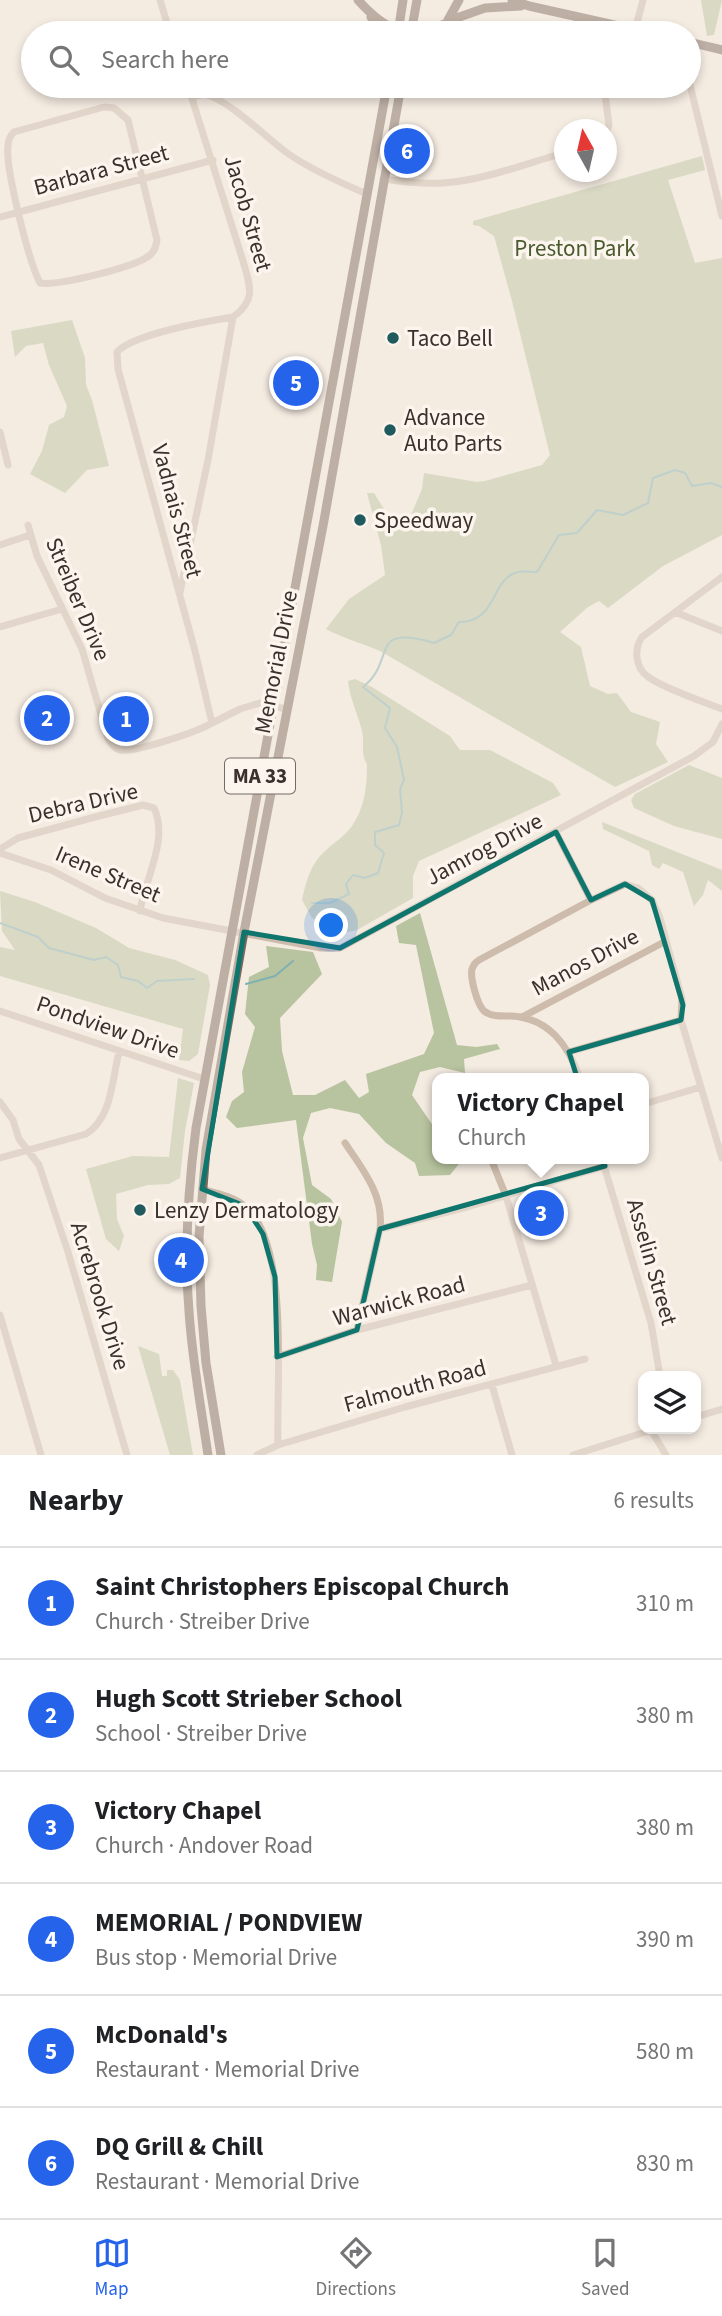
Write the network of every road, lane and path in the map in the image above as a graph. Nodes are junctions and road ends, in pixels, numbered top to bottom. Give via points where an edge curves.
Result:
1 (160, 0) edge
2 (358, 0) edge
3 (403, 0) edge
4 (417, 0) edge
5 (459, 0) edge
6 (512, 0) edge
7 (643, 0) edge
8 (528, 6) junction
9 (367, 8) edge
10 (166, 21) edge
11 (381, 21) edge
12 (400, 21) edge
13 (413, 21) edge
14 (447, 21) edge
15 (449, 21) edge
16 (582, 21) edge
17 (637, 21) edge
18 (701, 45) edge
19 (722, 50) edge
20 (191, 98) edge
21 (215, 98) edge
22 (385, 98) edge
23 (399, 98) edge
24 (606, 98) edge
25 (693, 98) edge
26 (608, 119) edge
27 (554, 156) edge
28 (212, 160) junction
29 (143, 177) junction
30 (383, 179) junction
31 (368, 194) junction
32 (20, 212) junction
33 (722, 216) edge
34 (0, 217) edge
35 (233, 317) junction
36 (338, 353) junction
37 (353, 353) junction
38 (0, 432) edge
39 (8, 465) dead end
40 (28, 525) dead end
41 (30, 535) junction
42 (0, 545) edge
43 (722, 578) edge
44 (180, 594) junction
45 (62, 609) junction
46 (675, 612) junction
47 (0, 627) edge
48 (722, 631) edge
49 (273, 706) junction
50 (286, 709) junction
51 (722, 709) edge
52 (212, 723) junction
53 (722, 724) edge
54 (556, 832) junction
55 (0, 851) edge
56 (591, 900) junction
57 (141, 911) junction
58 (232, 930) junction
59 (244, 932) junction
60 (666, 941) junction
61 (0, 1010) edge
62 (522, 1017) junction
63 (681, 1020) junction
64 (119, 1052) junction
65 (569, 1052) junction
66 (578, 1073) edge
67 (204, 1079) junction
68 (701, 1087) junction
69 (0, 1102) edge
70 (649, 1103) edge
71 (345, 1143) dead end
72 (29, 1150) junction
73 (0, 1158) edge
74 (722, 1158) edge
75 (493, 1164) edge
76 (597, 1164) edge
77 (604, 1164) edge
78 (202, 1189) junction
79 (506, 1196) junction
80 (380, 1229) junction
81 (532, 1285) junction
82 (0, 1315) edge
83 (357, 1330) junction
84 (277, 1357) junction
85 (585, 1359) dead end
86 (556, 1365) junction
87 (659, 1371) edge
88 (492, 1385) junction
89 (722, 1409) edge
90 (701, 1415) edge
91 (638, 1434) edge
92 (656, 1434) edge
93 (278, 1445) junction
94 (41, 1455) edge
95 (127, 1455) edge
96 (208, 1455) edge
97 (221, 1455) edge
98 (257, 1455) edge
99 (512, 1455) edge
100 (573, 1455) edge
101 (666, 1455) edge

1 - 10 street
2 - 9 main road
3 - 12 main road
4 - 13 main road
5 - 14 main road
6 - 8 main road
7 - 17 street
8 - 15 main road via 485,8
8 - 16 main road
9 - 11 main road
18 - 19 main road
20 - 28 street, Jacob Street
21 - 31 street via 291,155
22 - 31 main road, Memorial Drive / MA 33
23 - 30 main road, Memorial Drive / MA 33
24 - 26 street
25 - 33 street
27 - 30 street via 453,182
28 - 29 street, Barbara Street
28 - 35 street, Jacob Street via 249,282 247,305
29 - 32 street, Barbara Street
29 - 32 street via 128,120 121,112 104,107 77,113 10,136 9,163
29 - 32 street via 158,240 155,250 149,257 106,272 40,283
30 - 37 main road, Memorial Drive / MA 33
31 - 36 main road, Memorial Drive / MA 33
32 - 34 street, Barbara Street
35 - 44 street, Jacob Street
35 - 44 street, Vadnais Street via 135,341 117,352 121,384
36 - 37 main road
36 - 49 main road, Memorial Drive / MA 33
37 - 50 main road, Memorial Drive / MA 33
38 - 39 street
40 - 41 street, Streiber Drive
41 - 42 street
41 - 45 street, Streiber Drive
43 - 46 street
44 - 52 street, Vadnais Street
45 - 47 street
45 - 52 street, Streiber Drive via 82,649 113,747 133,749
46 - 48 street
46 - 51 street via 639,642 641,670 656,682
49 - 50 street
49 - 52 street via 260,703
49 - 58 main road, Memorial Drive / MA 33
50 - 59 main road, Memorial Drive / MA 33
53 - 54 street, Jamrog Drive via 713,742 701,752
54 - 56 street
54 - 59 street, Jamrog Drive via 344,947 321,948
55 - 57 street, Irene Street
55 - 57 street, Debra Drive via 19,838 143,805 154,807 159,818 157,850
56 - 60 street via 622,885 638,888 654,903
56 - 62 street via 475,964 472,972 484,1011
57 - 58 street, Irene Street
58 - 59 street, Irene Street
58 - 67 main road, Memorial Drive / MA 33
59 - 78 main road, Memorial Drive / MA 33
60 - 62 street, Manos Drive
60 - 63 street via 682,999
61 - 64 street, Pondview Drive
62 - 65 street via 548,1029
63 - 65 street
63 - 68 street
64 - 67 street, Pondview Drive
64 - 72 street via 108,1104 96,1128
65 - 66 street
67 - 96 main road, Memorial Drive / MA 33 via 190,1182 187,1259 192,1345
68 - 70 street
68 - 74 street
69 - 72 street, Acrebrook Drive
71 - 80 street via 378,1198
72 - 73 street
72 - 95 street, Acrebrook Drive via 39,1165 68,1252
75 - 79 street
76 - 79 street
77 - 87 street, Asselin Street via 651,1323
78 - 84 street via 245,1206 263,1234 275,1277
78 - 97 main road, Memorial Drive / MA 33 via 201,1306
79 - 80 street
79 - 81 street
80 - 83 street
81 - 83 street, Warwick Road
81 - 86 street
82 - 94 street
83 - 84 street, Warwick Road
84 - 93 street
85 - 86 street, Falmouth Road
86 - 88 street, Falmouth Road
88 - 93 street, Falmouth Road
88 - 99 street
89 - 90 street
91 - 100 street
92 - 101 street
93 - 98 street, Falmouth Road

